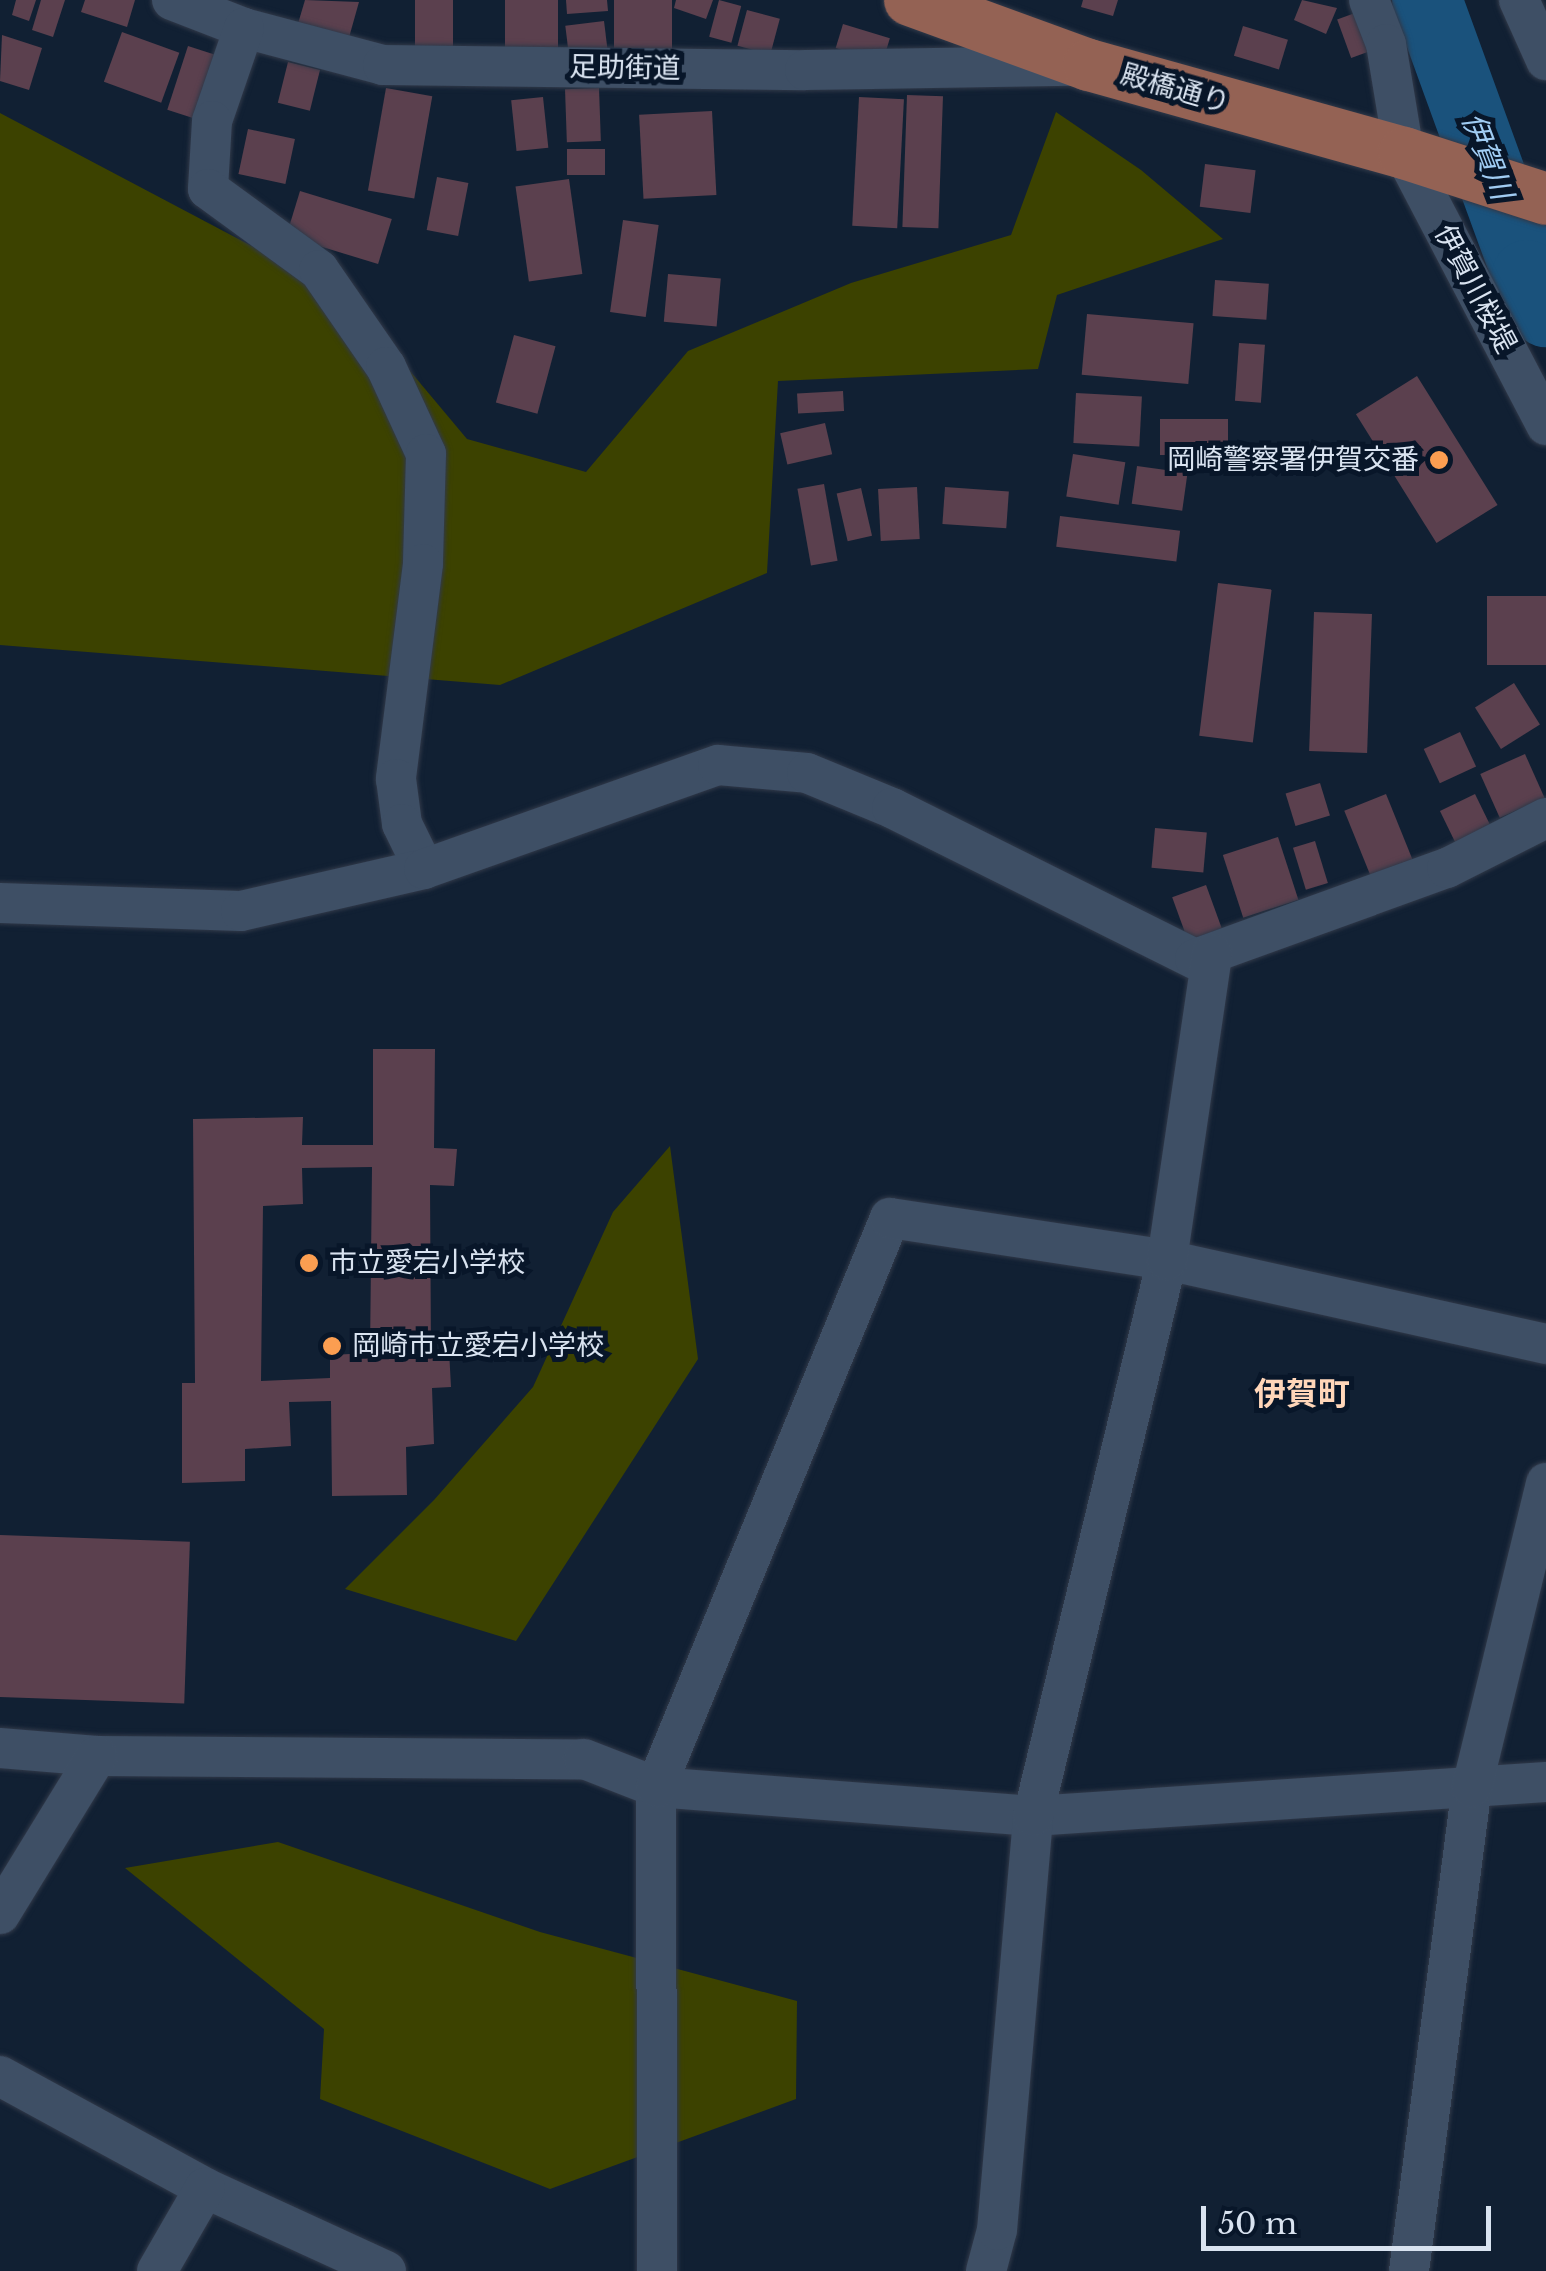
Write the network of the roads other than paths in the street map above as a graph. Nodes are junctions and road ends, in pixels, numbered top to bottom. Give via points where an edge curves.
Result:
1 (172, 0) edge
2 (910, 0) edge
3 (1368, 0) edge
4 (1519, 0) edge
5 (244, 28) junction
6 (1544, 46) edge
7 (1089, 66) junction
8 (1424, 160) junction
9 (1546, 199) edge
10 (1546, 425) edge
11 (1546, 818) edge
12 (424, 869) junction
13 (0, 903) edge
14 (1212, 954) junction
15 (1167, 1260) junction
16 (1546, 1344) edge
17 (1546, 1483) edge
18 (0, 1748) edge
19 (97, 1756) junction
20 (1546, 1782) edge
21 (656, 1787) junction
22 (1472, 1788) junction
23 (1034, 1816) junction
24 (0, 1914) edge
25 (0, 2076) edge
26 (205, 2188) junction
27 (157, 2271) edge
28 (386, 2271) edge
29 (656, 2271) edge
30 (986, 2271) edge
31 (1409, 2271) edge

1 - 5 street, 足助街道
2 - 7 main road, 殿橋通り
3 - 8 street, 伊賀川桜堤
4 - 6 street
5 - 7 street, 足助街道 via 384,66
5 - 12 street via 212,121 208,189 319,270 386,366 426,454 422,564 396,779 402,824
7 - 8 main road, 殿橋通り
8 - 9 main road, 殿橋通り
8 - 10 street, 伊賀川桜堤
11 - 14 street via 1448,868
12 - 13 street via 241,912
12 - 14 street via 718,766 807,773 892,808 1143,936 1195,959
14 - 15 street
15 - 16 street
15 - 21 street via 890,1218
15 - 23 street
17 - 22 street
18 - 19 street
19 - 21 street via 584,1759
19 - 24 street
20 - 22 street
21 - 23 street
21 - 29 street
22 - 23 street
22 - 31 street
23 - 30 street via 998,2230
25 - 26 street
26 - 27 street
26 - 28 street

